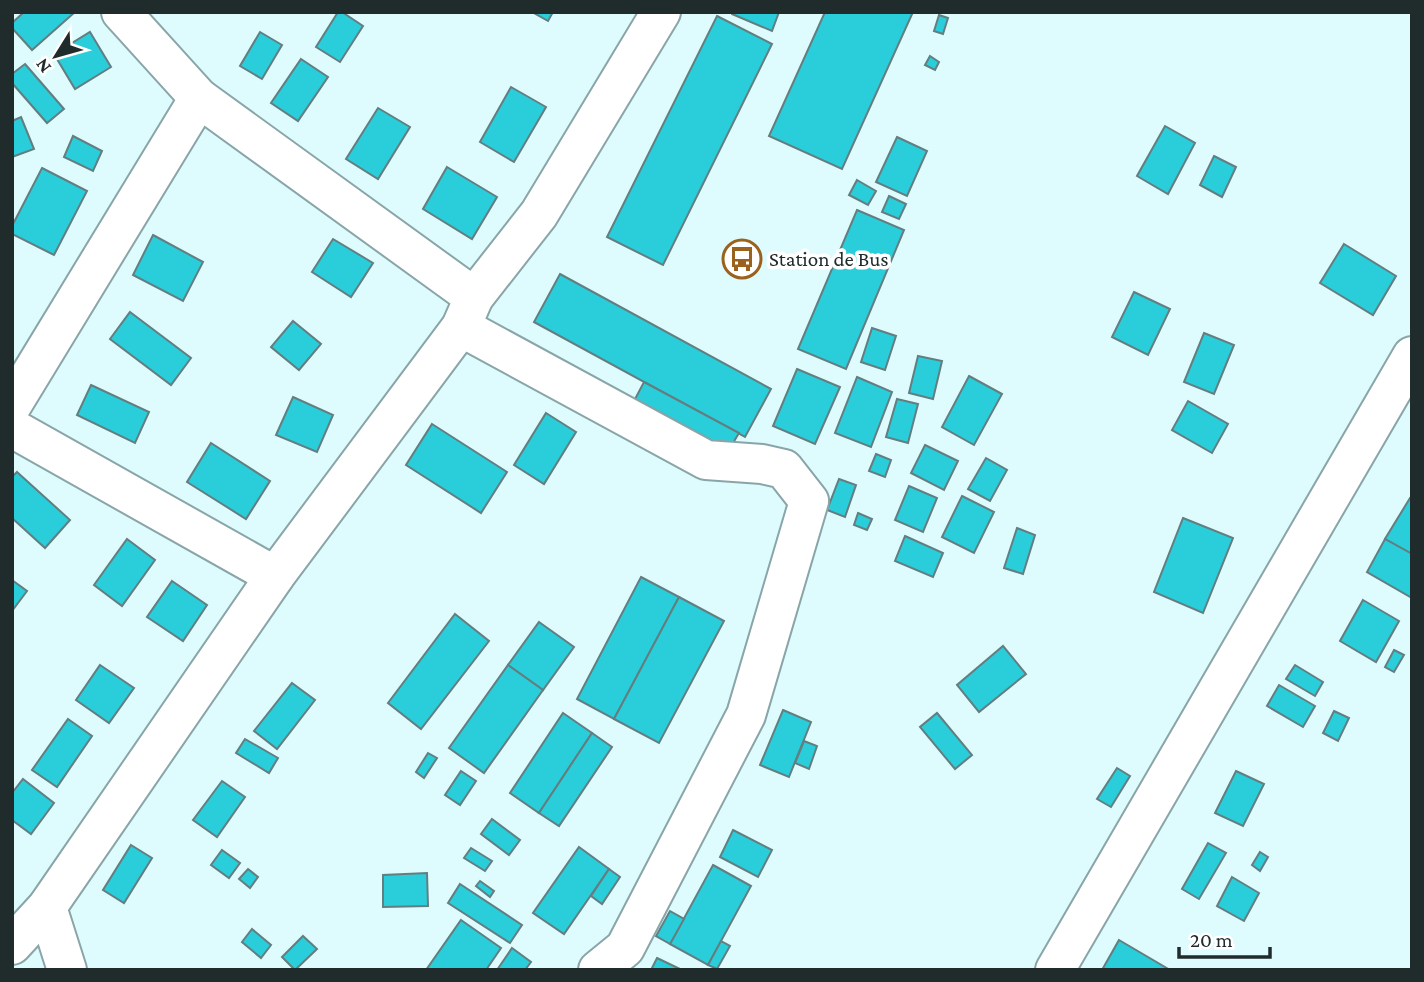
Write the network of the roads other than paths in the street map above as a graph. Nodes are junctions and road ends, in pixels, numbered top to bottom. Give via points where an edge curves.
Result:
1 (661, 12) edge
2 (129, 14) edge
3 (200, 98) junction
4 (467, 312) junction
5 (1412, 356) edge
6 (12, 405) edge
7 (12, 428) edge
8 (275, 576) junction
9 (47, 907) junction
10 (12, 945) edge
11 (67, 970) edge
12 (598, 970) edge
13 (1055, 970) edge

1 - 4 street via 540,214
2 - 3 street
3 - 4 street
3 - 6 street
4 - 8 street
4 - 12 street via 706,460 784,468 809,501 746,715 625,948
5 - 13 street
7 - 8 street
8 - 9 street
9 - 10 street
9 - 11 street

